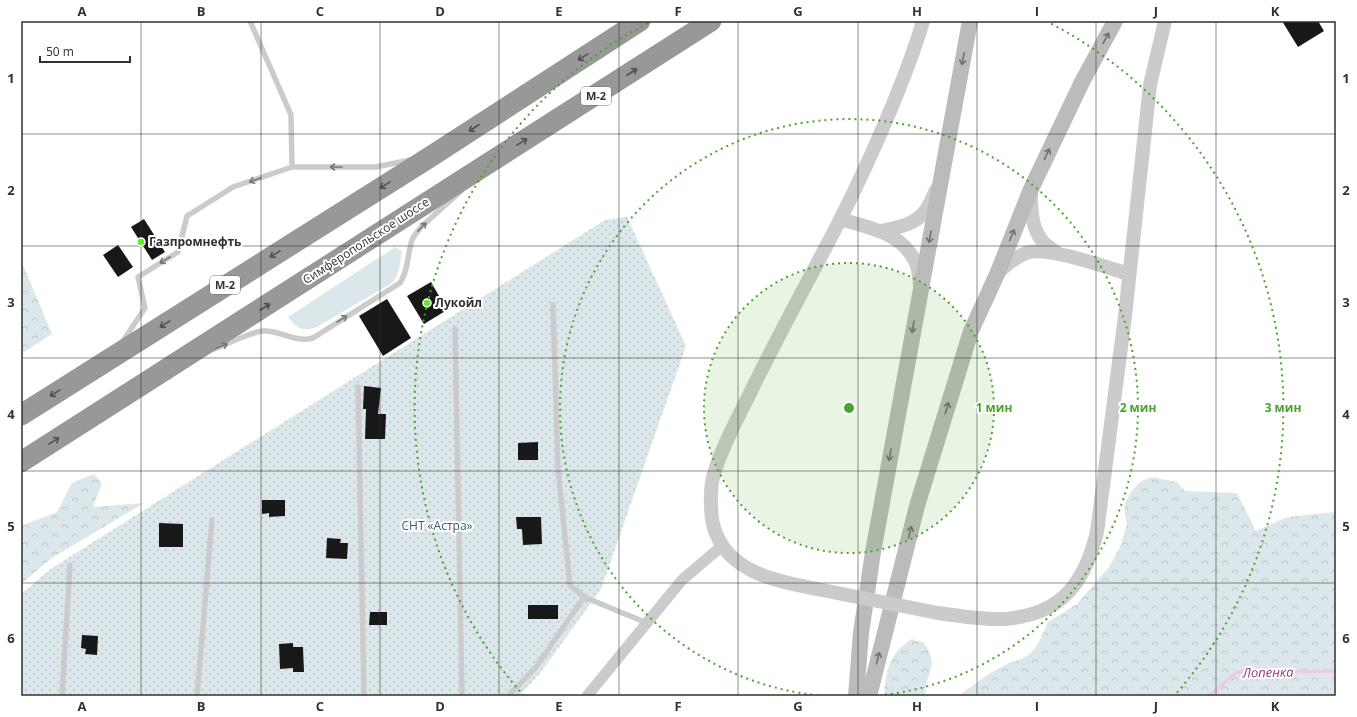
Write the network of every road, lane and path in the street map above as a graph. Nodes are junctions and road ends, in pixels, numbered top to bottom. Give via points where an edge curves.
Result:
1 (250, 21) edge
2 (640, 21) edge
3 (711, 21) edge
4 (923, 21) edge
5 (970, 21) edge
6 (1115, 21) edge
7 (1165, 21) edge
8 (430, 156) junction
9 (489, 162) junction
10 (292, 167) junction
11 (469, 183) dead end
12 (939, 185) junction
13 (464, 188) dead end
14 (1031, 189) junction
15 (840, 220) junction
16 (880, 231) junction
17 (1057, 253) junction
18 (998, 272) junction
19 (1129, 274) junction
20 (920, 289) junction
21 (553, 305) dead end
22 (455, 329) dead end
23 (207, 352) dead end
24 (200, 355) dead end
25 (113, 357) junction
26 (173, 366) junction
27 (358, 387) dead end
28 (21, 415) edge
29 (21, 462) edge
30 (212, 520) dead end
31 (723, 545) junction
32 (70, 565) dead end
33 (584, 597) junction
34 (648, 623) junction
35 (62, 696) edge
36 (197, 696) edge
37 (364, 696) edge
38 (462, 696) edge
39 (508, 696) edge
40 (587, 696) edge
41 (856, 696) edge
42 (869, 696) edge

1 - 10 lane via 291,115
2 -> 8 highway, М-2
9 -> 3 highway, Симферопольское шоссе / М-2
4 - 15 street via 896,97
5 -> 12 main road
14 -> 6 main road via 1082,82
7 - 19 street via 1150,85
8 -> 10 lane via 376,167
8 -> 25 highway, М-2
9 - 11 lane
26 -> 9 highway, Симферопольское шоссе / М-2
10 -> 25 lane via 233,187 187,216 178,252 138,277 145,308
12 - 16 street via 925,212 916,221
12 -> 20 main road
23 -> 13 lane via 258,331 301,340 313,338 400,283 406,274 412,240 416,233
14 - 17 street via 1032,216 1036,231 1044,243
18 -> 14 main road
15 - 16 street
15 - 31 street via 772,347 725,444 713,478 711,508 714,528
16 - 20 street via 897,239 910,252 917,268
17 - 18 street via 1040,250 1027,252
17 - 19 street
42 -> 18 main road via 916,506 971,332
19 - 31 street, bridge via 1097,532 1092,553 1075,584 1065,596 1049,608 1007,619 981,619 938,613 817,589 759,574 735,559
20 -> 41 main road via 873,552 861,633
21 - 33 lane via 558,469 570,585
22 - 38 lane
24 - 26 lane
25 -> 28 highway, М-2
29 -> 26 highway, Симферопольское шоссе / М-2
27 - 37 lane
30 - 36 lane
31 - 34 street via 682,580
32 - 35 lane
33 - 34 lane
33 - 39 lane via 536,667
34 - 40 street

